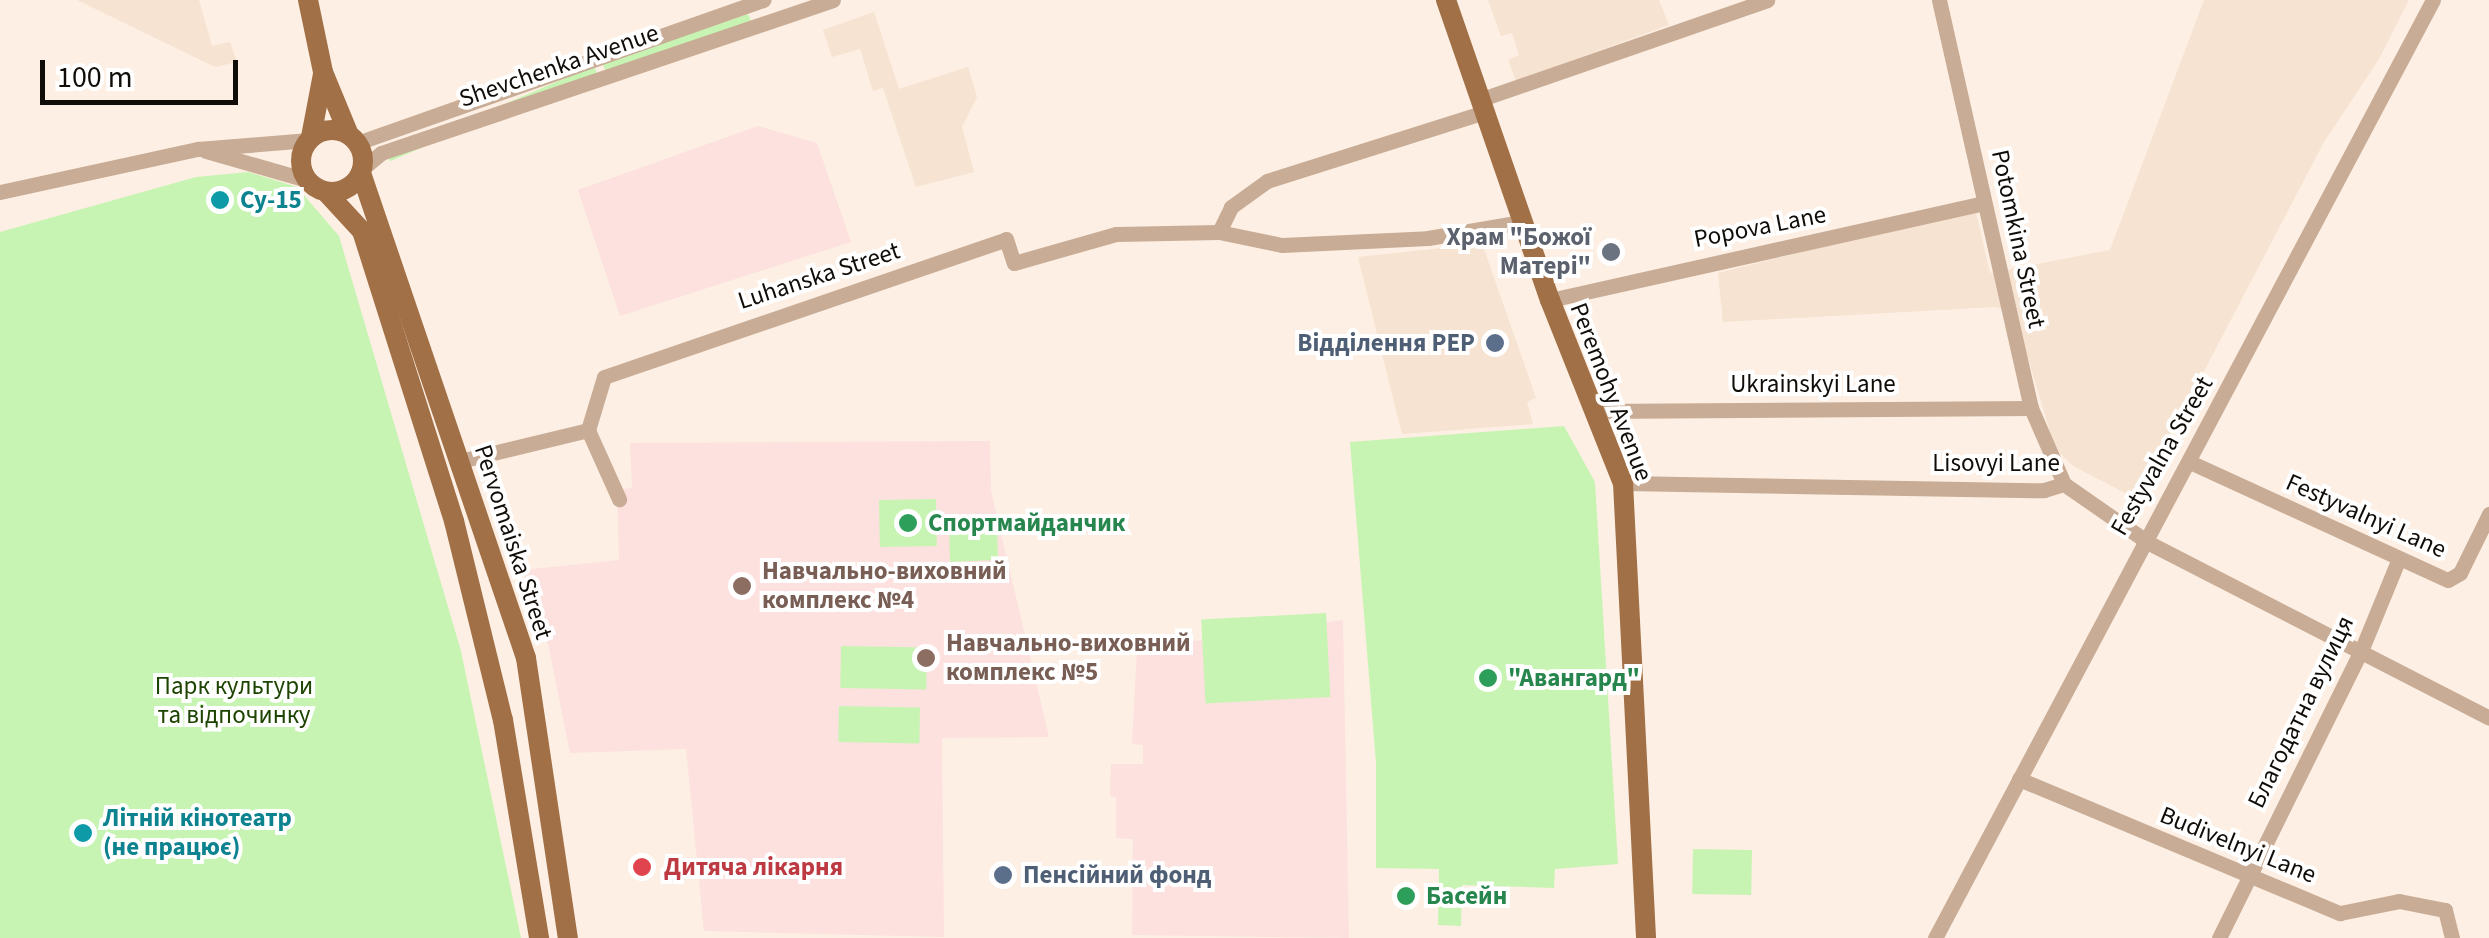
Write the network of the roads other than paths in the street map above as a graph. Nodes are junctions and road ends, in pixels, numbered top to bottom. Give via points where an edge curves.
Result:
1 (308, 0) edge
2 (764, 0) edge
3 (833, 0) edge
4 (1446, 0) edge
5 (1767, 0) edge
6 (1939, 0) edge
7 (2433, 0) edge
8 (323, 72) junction
9 (1481, 106) junction
10 (310, 139) junction
11 (353, 139) junction
12 (198, 149) junction
13 (362, 171) junction
14 (306, 180) junction
15 (0, 192) edge
16 (326, 192) junction
17 (1980, 204) junction
18 (1522, 222) junction
19 (1219, 232) junction
20 (1550, 300) junction
21 (2031, 408) junction
22 (1594, 410) junction
23 (588, 430) junction
24 (460, 461) junction
25 (2192, 462) junction
26 (1623, 483) junction
27 (2064, 484) junction
28 (619, 499) dead end
29 (2489, 514) edge
30 (2144, 536) junction
31 (2398, 561) junction
32 (2361, 651) junction
33 (2489, 718) edge
34 (2019, 779) junction
35 (2248, 880) junction
36 (539, 938) edge
37 (568, 938) edge
38 (1646, 938) edge
39 (1935, 938) edge
40 (2219, 938) edge
41 (2452, 938) edge

1 - 8 main road
2 - 11 street, Shevchenka Avenue
3 - 13 street, Shevchenka Avenue via 381,153
4 - 9 main road, Peremohy Avenue
5 - 9 street
6 - 17 street, Potomkina Street
7 - 25 street, Festyvalna Street
8 - 10 main road
8 - 11 main road
9 - 18 main road, Peremohy Avenue
9 - 19 street via 1267,181 1231,207
10 - 11 main road via 327,130
10 - 12 street
10 - 14 main road via 300,158
11 - 13 main road
12 - 14 street
12 - 15 street
13 - 16 main road via 353,184
13 - 24 main road, Pervomaiska Street
14 - 16 main road
16 - 36 main road, Pervomaiska Street via 362,231 454,521 503,720
17 - 20 street, Popova Lane
17 - 21 street, Potomkina Street
18 - 19 street, Luhanska Street via 1428,238 1282,245
18 - 20 main road, Peremohy Avenue
19 - 23 street, Luhanska Street via 1116,234 1014,262 1006,239 604,377
20 - 22 main road, Peremohy Avenue
21 - 22 street, Ukrainskyi Lane
21 - 27 street, Potomkina Street
22 - 26 main road, Peremohy Avenue
23 - 24 street
23 - 28 street
24 - 37 main road, Pervomaiska Street via 535,696
25 - 30 street, Festyvalna Street
25 - 31 street, Festyvalnyi Lane
26 - 27 street, Lisovyi Lane via 2044,490
26 - 38 main road, Peremohy Avenue
27 - 30 street, Lisovyi Lane
29 - 31 street, Festyvalnyi Lane via 2460,573 2448,580
30 - 32 street, Lisovyi Lane
30 - 34 street, Festyvalna Street
31 - 32 street, Благодатна вулиця
32 - 33 street, Lisovyi Lane
32 - 35 street, Благодатна вулиця
34 - 35 street, Budivelnyi Lane
34 - 39 street, Festyvalna Street
35 - 40 street, Благодатна вулиця
35 - 41 street, Budivelnyi Lane via 2340,913 2399,900 2445,910

